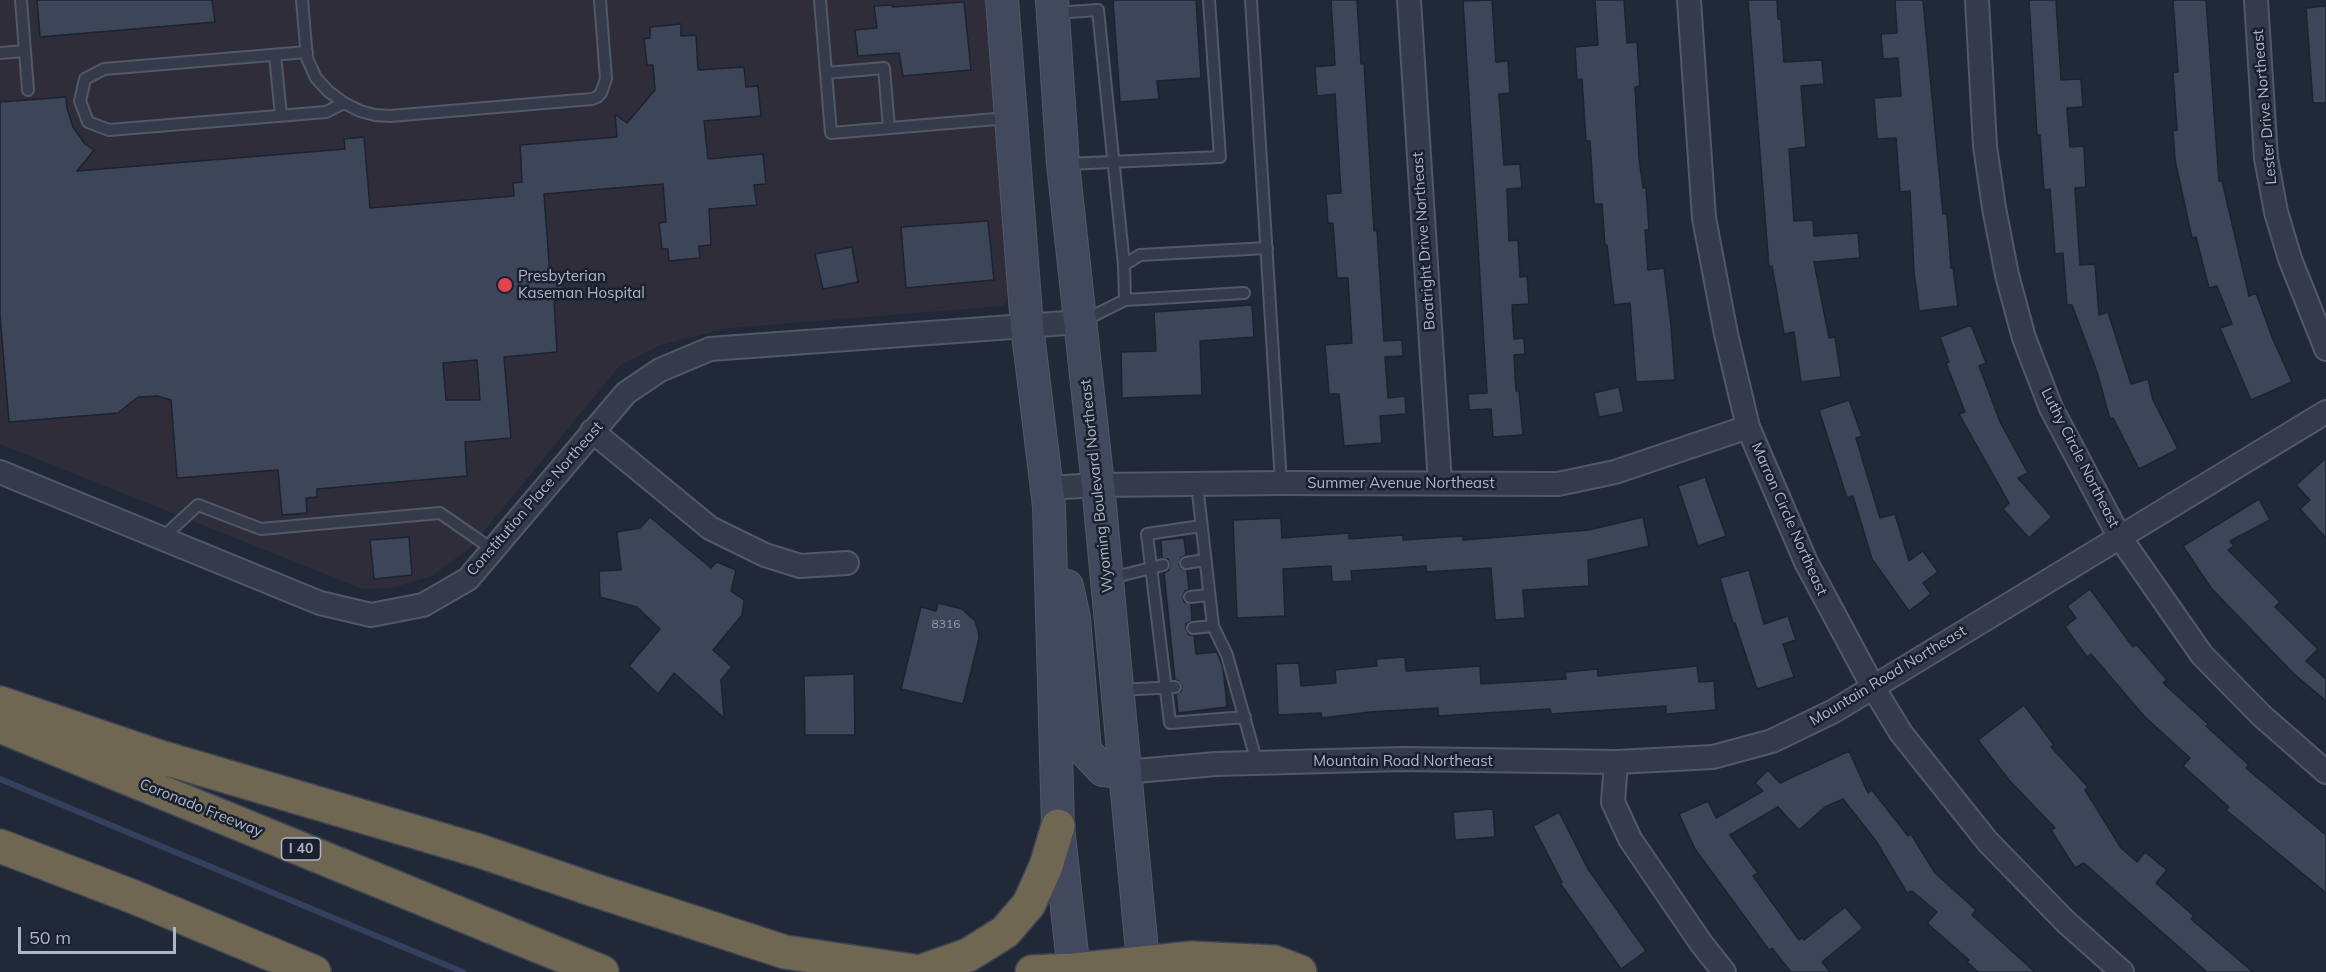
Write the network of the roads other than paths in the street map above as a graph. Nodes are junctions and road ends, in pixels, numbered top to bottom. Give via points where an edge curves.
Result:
1 (21, 0) edge
2 (303, 0) edge
3 (600, 0) edge
4 (820, 0) edge
5 (1002, 0) edge
6 (1209, 0) edge
7 (1251, 0) edge
8 (1409, 0) edge
9 (1689, 0) edge
10 (1977, 0) edge
11 (2256, 0) edge
12 (1052, 7) edge
13 (25, 51) junction
14 (307, 52) junction
15 (0, 53) edge
16 (275, 55) junction
17 (826, 73) junction
18 (28, 90) dead end
19 (344, 103) junction
20 (281, 116) junction
21 (1011, 117) junction
22 (889, 128) junction
23 (1113, 162) junction
24 (1063, 164) junction
25 (1267, 248) junction
26 (1124, 265) junction
27 (1244, 293) dead end
28 (1125, 300) junction
29 (1080, 322) junction
30 (1027, 326) junction
31 (2326, 349) edge
32 (2326, 412) edge
33 (1748, 427) junction
34 (592, 431) junction
35 (0, 472) edge
36 (1281, 483) junction
37 (1440, 483) junction
38 (1197, 484) junction
39 (1098, 485) junction
40 (1048, 497) junction
41 (1202, 526) junction
42 (2119, 536) junction
43 (162, 538) junction
44 (492, 549) junction
45 (1205, 560) junction
46 (847, 562) dead end
47 (1186, 562) dead end
48 (1163, 565) dead end
49 (1150, 567) junction
50 (1106, 576) junction
51 (1208, 595) junction
52 (1190, 597) dead end
53 (1166, 599) dead end
54 (1155, 602) junction
55 (1213, 626) junction
56 (1193, 628) dead end
57 (1171, 687) junction
58 (1873, 687) junction
59 (1117, 690) junction
60 (0, 703) edge
61 (1245, 717) junction
62 (0, 726) edge
63 (1616, 762) junction
64 (1257, 763) junction
65 (1124, 771) junction
66 (2326, 772) edge
67 (1058, 826) junction
68 (0, 846) edge
69 (134, 897) junction
70 (1144, 967) edge
71 (1074, 971) edge
72 (279, 972) edge
73 (314, 972) edge
74 (602, 972) edge
75 (920, 972) edge
76 (1032, 972) edge
77 (1300, 972) edge
78 (1724, 972) edge
79 (2122, 972) edge

1 - 13 lane
2 - 14 lane
3 - 19 lane via 606,79 601,93 592,99 390,116 360,111
4 - 17 lane
5 - 21 main road
6 - 23 lane via 1220,157
7 - 25 lane
8 - 37 street, Boatright Drive Northeast
9 - 33 street, Marron Circle Northeast via 1704,218
10 - 42 street, Luthy Circle Northeast via 1985,146 2007,275 2024,338 2051,408
11 - 31 street, Lester Drive Northeast via 2266,158 2276,212
12 - 23 lane via 1098,10
12 - 24 main road, Wyoming Boulevard Northeast
13 - 15 lane
13 - 18 lane
14 - 16 lane
14 - 19 lane via 316,78
16 - 20 lane
16 - 20 lane via 104,69 85,79 80,102 88,122 109,130
17 - 22 lane via 831,133
17 - 22 lane via 884,68
19 - 20 lane via 326,112
21 - 22 lane
21 - 30 main road
23 - 24 lane
23 - 26 lane
24 - 29 main road, Wyoming Boulevard Northeast
25 - 26 lane via 1140,255
25 - 36 lane
26 - 28 lane
27 - 28 lane
28 - 29 lane
29 - 30 street, Constitution Place Northeast
29 - 39 main road, Wyoming Boulevard Northeast
30 - 34 street, Constitution Place Northeast via 710,349 653,375 626,393
30 - 40 main road
32 - 42 street, Mountain Road Northeast
33 - 37 street, Summer Avenue Northeast via 1615,472 1558,484
33 - 58 street, Marron Circle Northeast via 1806,562
34 - 44 street, Constitution Place Northeast
34 - 46 street via 710,528 765,555 800,566
35 - 43 street, Constitution Place Northeast
36 - 37 street, Summer Avenue Northeast
36 - 38 street, Summer Avenue Northeast
38 - 39 street, Summer Avenue Northeast
38 - 41 lane
39 - 40 street, Summer Avenue Northeast
39 - 50 main road, Wyoming Boulevard Northeast
40 - 65 main road via 1074,618 1085,751 1103,770
40 - 67 main road
41 - 45 lane
41 - 49 lane via 1147,534
42 - 58 street, Mountain Road Northeast
42 - 66 street, Luthy Circle Northeast via 2202,655 2262,716
43 - 44 lane via 198,505 261,529 440,513
43 - 44 street, Constitution Place Northeast via 320,603 371,615 423,605 468,579
45 - 47 lane
45 - 51 lane
48 - 49 lane
49 - 50 lane
49 - 54 lane
50 - 59 main road, Wyoming Boulevard Northeast
51 - 52 lane
51 - 55 lane
53 - 54 lane
54 - 57 lane via 1164,630
55 - 56 lane
55 - 61 lane via 1230,685
57 - 59 lane
57 - 61 lane via 1170,723
58 - 63 street, Mountain Road Northeast via 1772,741 1713,757
58 - 79 street, Marron Circle Northeast via 1901,733 1988,842 2066,922
59 - 65 main road, Wyoming Boulevard Northeast
60 - 75 highway via 157,756 480,851 785,952
61 - 64 lane
62 - 74 highway, Coronado Freeway / I 40
63 - 64 street, Mountain Road Northeast via 1404,759
63 - 78 street via 1613,802 1630,839
64 - 65 street, Mountain Road Northeast
65 - 70 main road, Wyoming Boulevard Northeast
67 - 71 main road
67 - 75 highway via 1029,904 1005,932 968,955
68 - 69 highway
69 - 72 highway
69 - 73 highway
70 - 71 highway
70 - 77 highway via 1192,958 1274,962
71 - 76 highway

